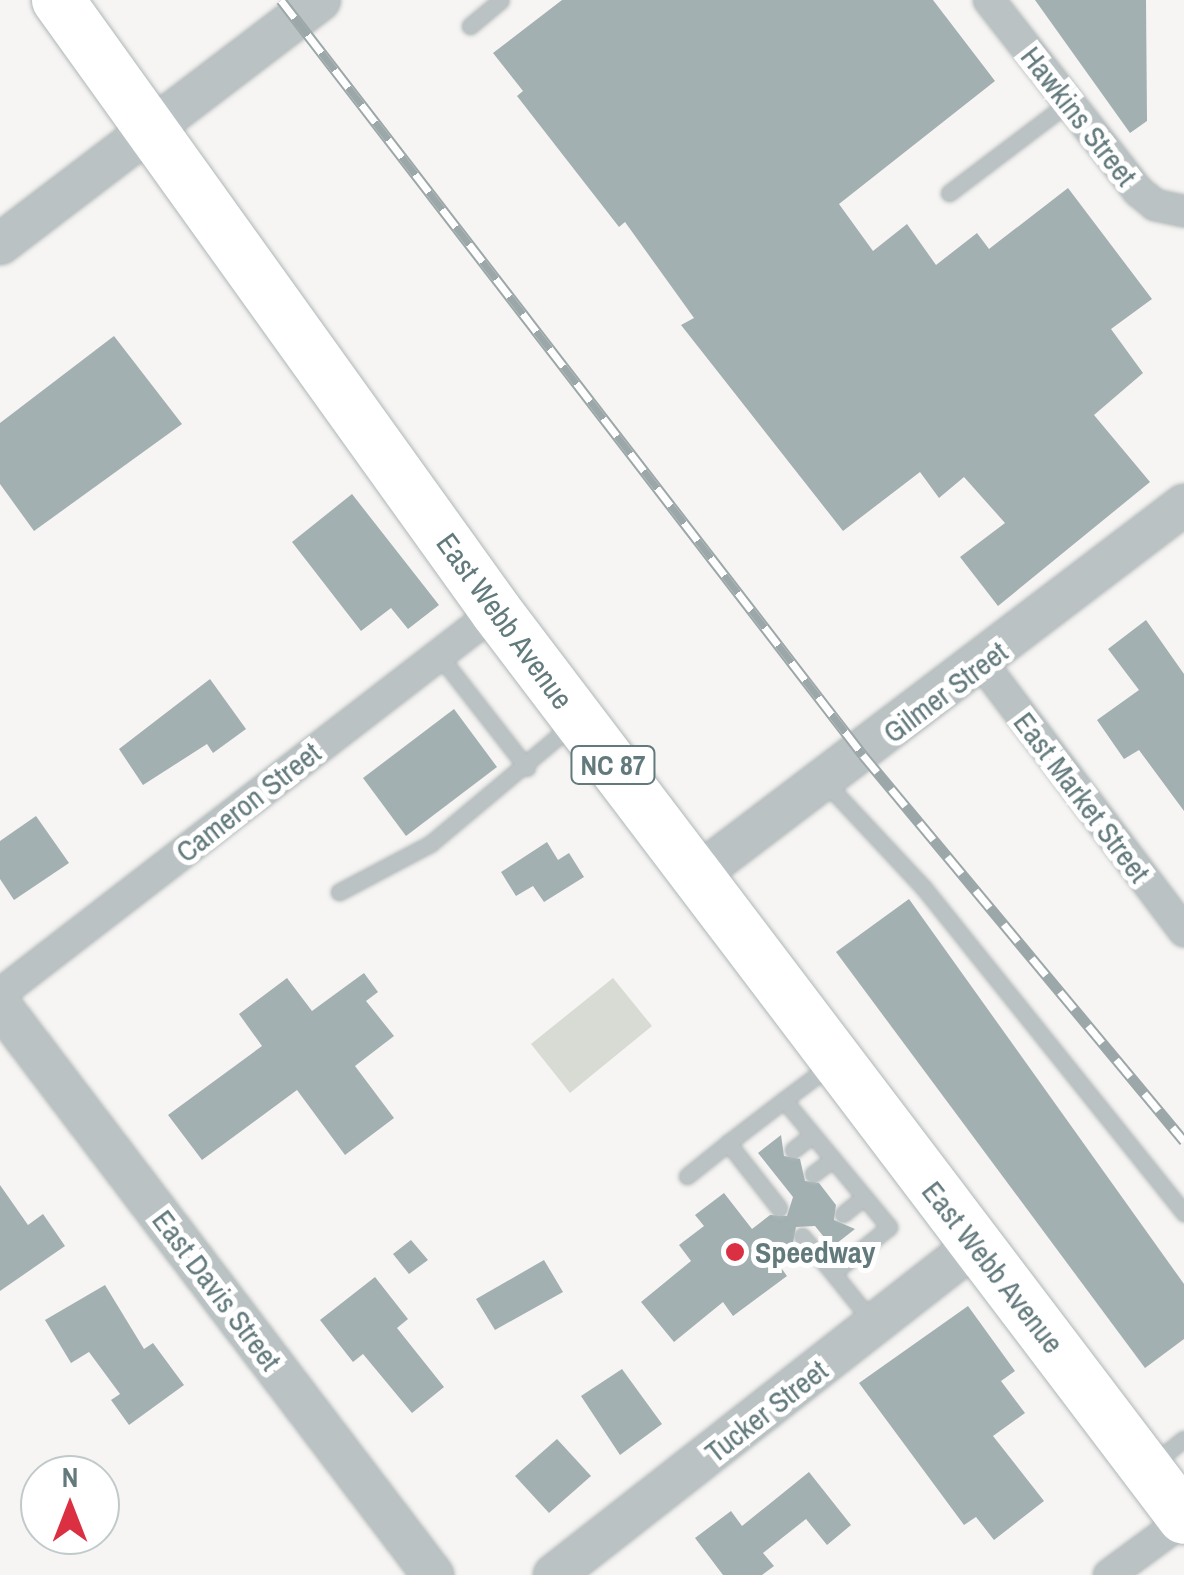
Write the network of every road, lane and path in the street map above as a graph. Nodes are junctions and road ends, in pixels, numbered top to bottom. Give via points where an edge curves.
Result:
1 (58, 0) edge
2 (320, 0) edge
3 (501, 0) edge
4 (989, 0) edge
5 (470, 26) dead end
6 (1068, 103) junction
7 (148, 129) junction
8 (949, 192) dead end
9 (1184, 212) edge
10 (0, 244) edge
11 (1184, 505) edge
12 (496, 612) junction
13 (439, 656) junction
14 (982, 663) junction
15 (577, 720) junction
16 (526, 768) junction
17 (826, 784) junction
18 (701, 872) junction
19 (339, 892) dead end
20 (1184, 930) edge
21 (0, 994) edge
22 (0, 1005) edge
23 (836, 1062) junction
24 (784, 1100) junction
25 (812, 1135) junction
26 (728, 1143) junction
27 (793, 1150) dead end
28 (832, 1159) junction
29 (813, 1174) dead end
30 (687, 1176) dead end
31 (788, 1192) dead end
32 (864, 1197) junction
33 (1184, 1213) edge
34 (843, 1214) dead end
35 (810, 1237) dead end
36 (975, 1245) junction
37 (832, 1273) junction
38 (876, 1326) junction
39 (1165, 1454) edge
40 (1184, 1519) edge
41 (434, 1575) edge
42 (554, 1575) edge
43 (1108, 1575) edge

1 - 7 highway, East Webb Avenue / NC 87
2 - 7 street
3 - 5 lane
4 - 6 street, Hawkins Street
6 - 8 lane
6 - 9 street, Hawkins Street via 1138,191
7 - 10 street
7 - 12 highway, East Webb Avenue / NC 87
11 - 14 street, Gilmer Street
12 - 13 street, Cameron Street
12 - 15 highway, East Webb Avenue / NC 87
13 - 16 lane
13 - 21 street, Cameron Street
14 - 17 street, Gilmer Street
14 - 20 street, East Market Street
15 - 16 lane
15 - 18 highway, East Webb Avenue / NC 87
16 - 19 lane via 430,844
17 - 18 street, Gilmer Street
17 - 33 lane via 922,888
18 - 23 highway, East Webb Avenue / NC 87
22 - 41 street, East Davis Street
23 - 24 lane
23 - 36 highway, East Webb Avenue / NC 87
24 - 25 lane
24 - 26 lane
25 - 27 lane
25 - 28 lane
26 - 30 lane
26 - 31 lane via 762,1172 777,1205
28 - 29 lane
28 - 32 lane
32 - 34 lane
32 - 37 lane via 888,1227
35 - 37 lane
36 - 38 street, Tucker Street
36 - 39 highway, East Webb Avenue / NC 87
37 - 38 lane
38 - 42 street, Tucker Street
39 - 40 highway, East Webb Avenue / NC 87
40 - 43 street

